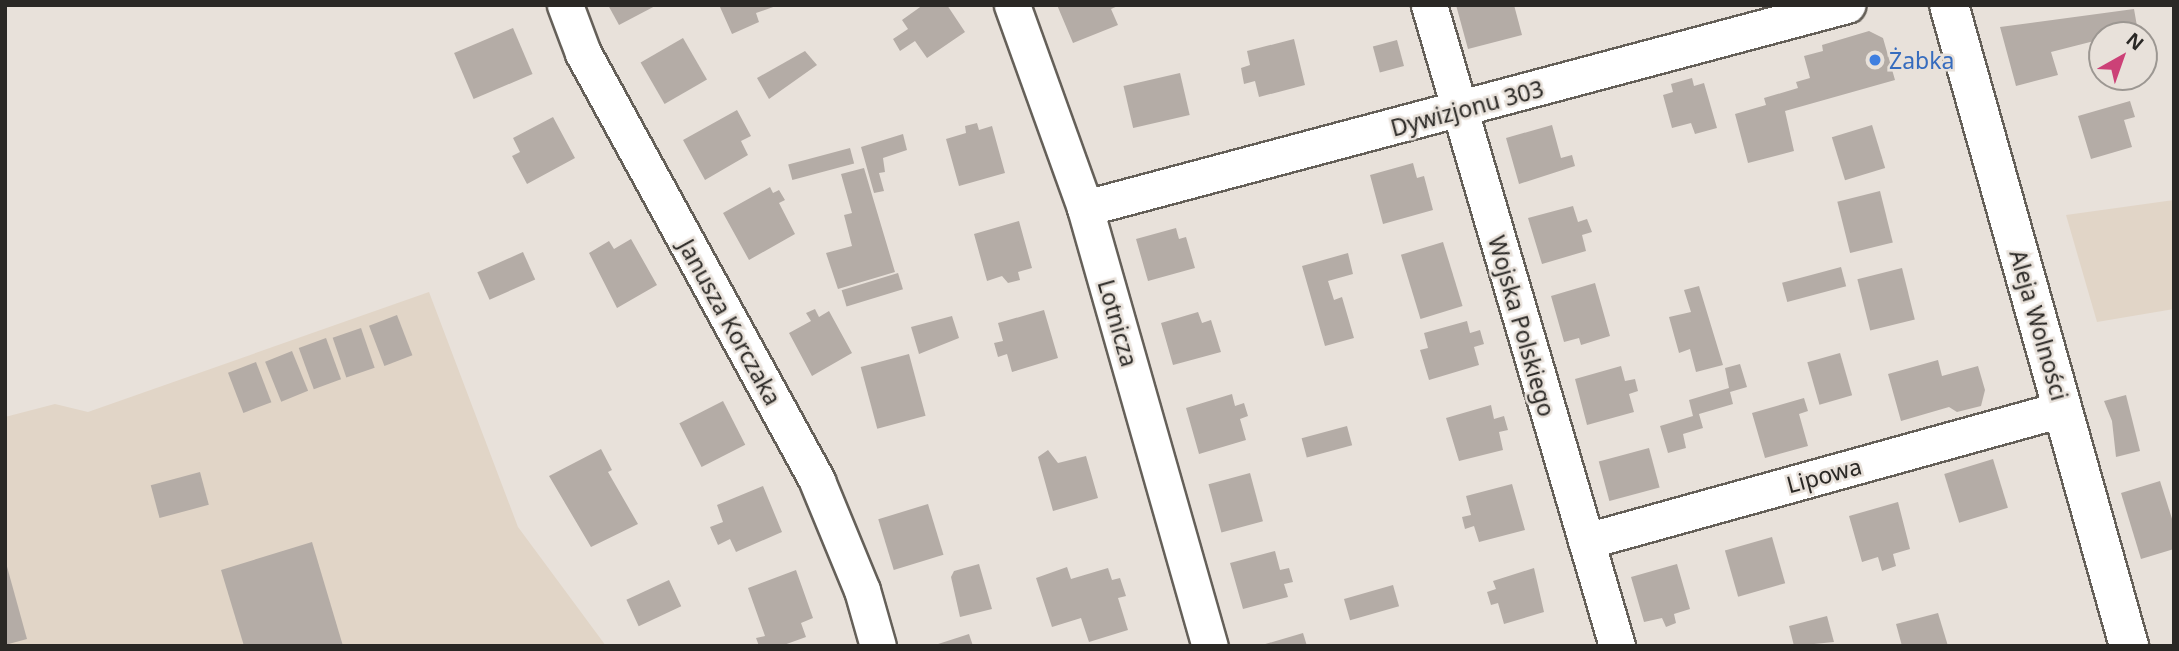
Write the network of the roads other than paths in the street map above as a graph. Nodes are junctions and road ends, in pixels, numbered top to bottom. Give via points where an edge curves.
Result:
1 (565, 5) edge
2 (1012, 5) edge
3 (1429, 5) edge
4 (1847, 5) edge
5 (1948, 5) edge
6 (1459, 111) junction
7 (1085, 208) junction
8 (2062, 409) junction
9 (1586, 541) junction
10 (878, 646) edge
11 (1210, 646) edge
12 (1616, 646) edge
13 (2129, 646) edge

1 - 10 street, Janusza Korczaka via 583,52 817,481 862,590
2 - 7 street, Lotnicza
3 - 6 street, Wojska Polskiego
4 - 6 street, Dywizjonu 303
5 - 8 street, Aleja Wolności
6 - 7 street, Dywizjonu 303
6 - 9 street, Wojska Polskiego
7 - 11 street, Lotnicza
8 - 9 street, Lipowa
8 - 13 street, Aleja Wolności
9 - 12 street, Wojska Polskiego

